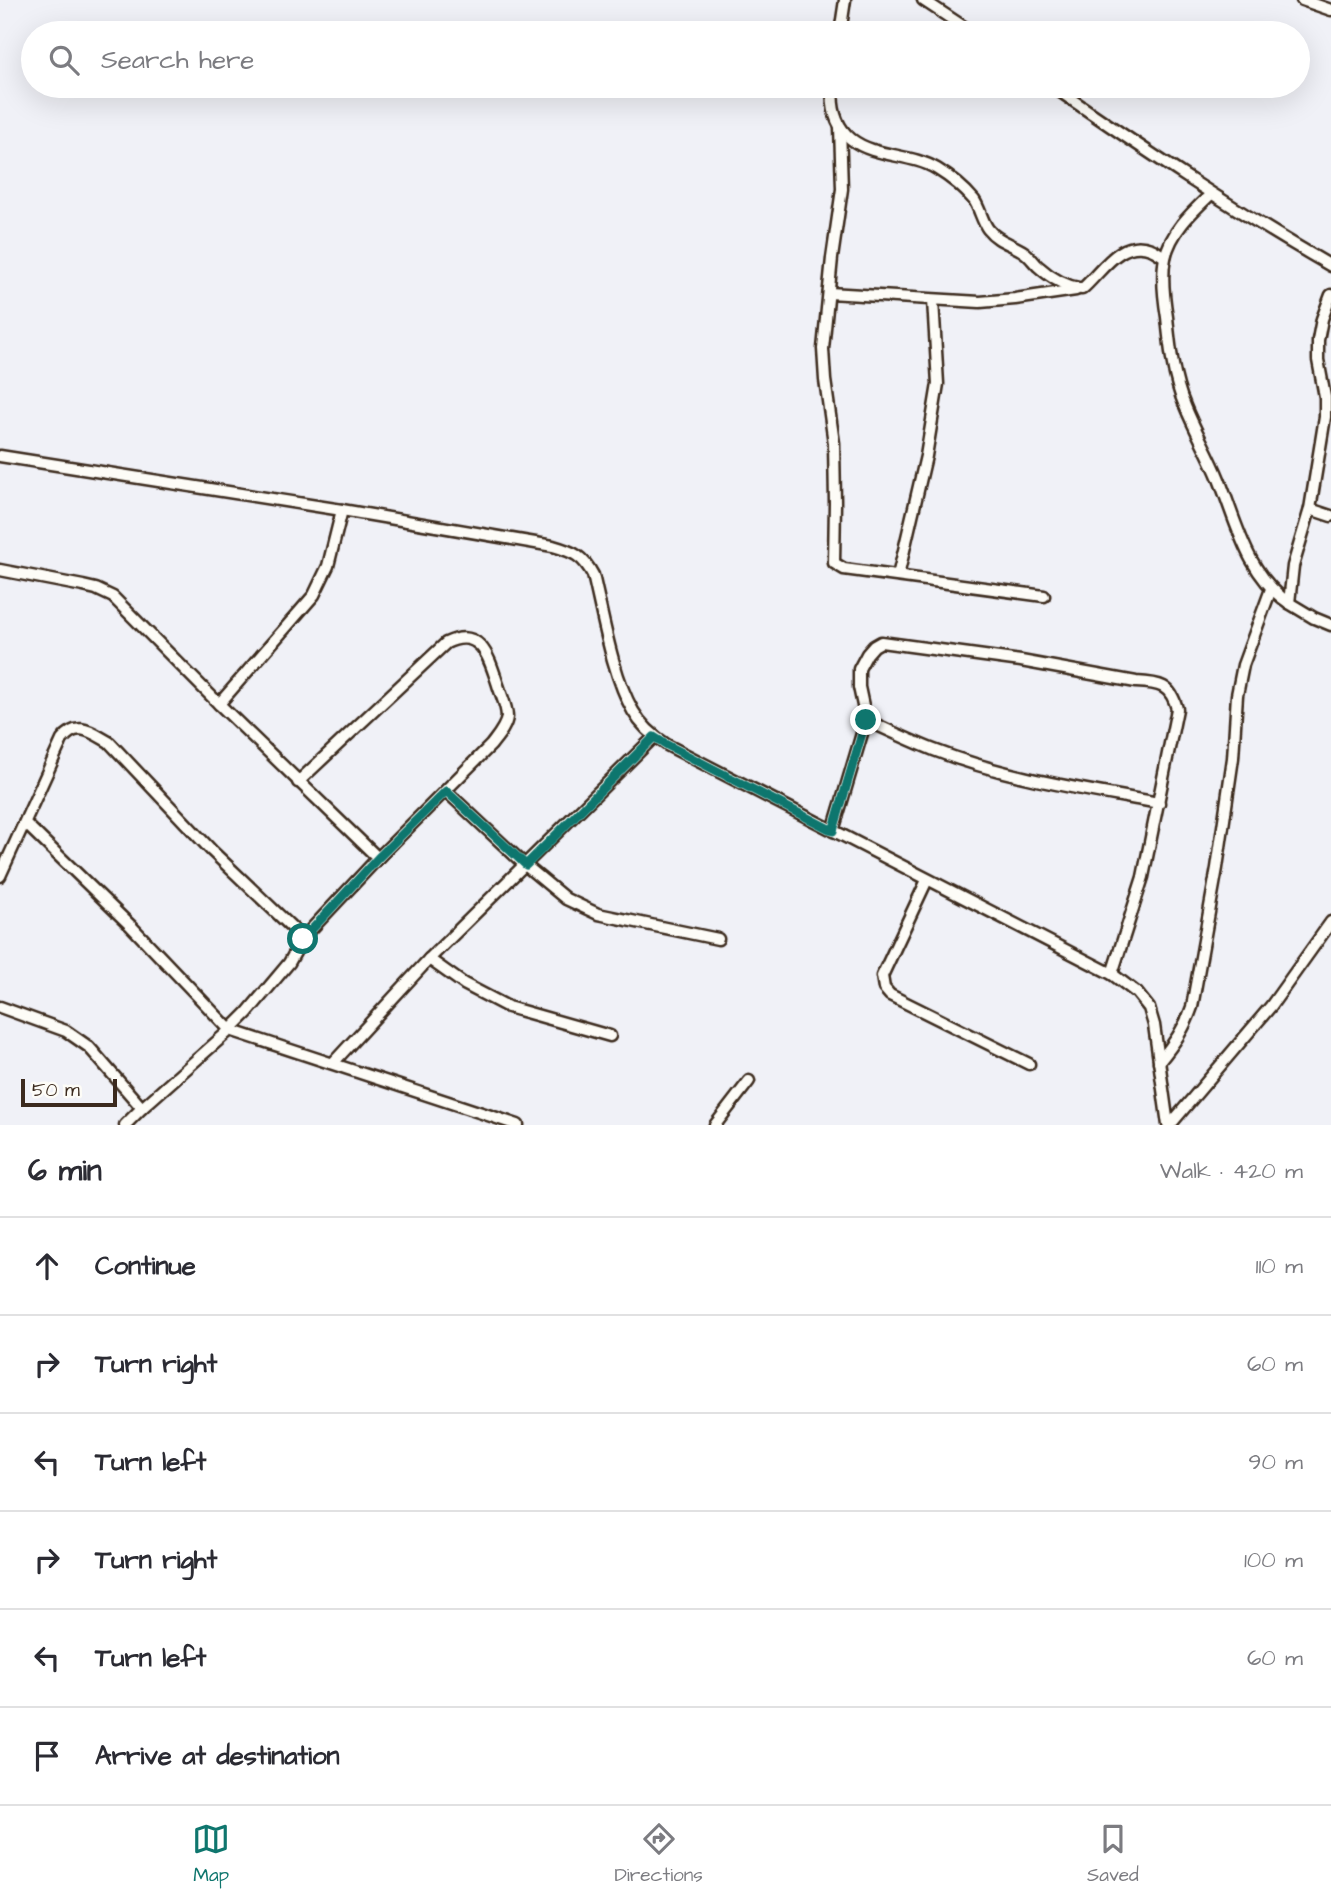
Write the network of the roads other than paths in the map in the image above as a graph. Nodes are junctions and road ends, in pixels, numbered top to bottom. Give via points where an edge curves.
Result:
1 (845, 0) edge
2 (923, 0) edge
3 (1301, 0) edge
4 (1331, 10) edge
5 (842, 21) edge
6 (955, 21) edge
7 (833, 98) edge
8 (1069, 98) edge
9 (840, 127) junction
10 (1211, 194) junction
11 (1165, 257) junction
12 (1331, 267) edge
13 (1082, 289) junction
14 (829, 293) junction
15 (1331, 295) edge
16 (933, 300) junction
17 (0, 456) edge
18 (1310, 509) junction
19 (342, 510) junction
20 (1331, 516) edge
21 (0, 570) edge
22 (898, 576) junction
23 (1271, 589) junction
24 (1044, 596) dead end
25 (1289, 603) junction
26 (1331, 625) edge
27 (219, 704) junction
28 (866, 720) junction
29 (654, 737) junction
30 (298, 782) junction
31 (446, 791) junction
32 (1159, 803) junction
33 (25, 823) junction
34 (833, 831) junction
35 (378, 858) junction
36 (526, 865) junction
37 (0, 876) edge
38 (927, 880) junction
39 (1331, 922) edge
40 (303, 939) junction
41 (718, 939) dead end
42 (429, 959) junction
43 (1112, 974) junction
44 (0, 1007) edge
45 (230, 1030) junction
46 (610, 1036) dead end
47 (333, 1062) junction
48 (1160, 1062) junction
49 (1029, 1064) dead end
50 (749, 1081) dead end
51 (142, 1108) junction
52 (125, 1125) edge
53 (518, 1125) edge
54 (715, 1125) edge
55 (1169, 1125) edge

1 - 5 street
2 - 6 street
3 - 4 street
7 - 9 street
8 - 10 street
9 - 13 street via 869,149 935,168 974,201 998,238 1025,253 1055,279
9 - 14 street via 842,189
10 - 11 street via 1175,234
10 - 12 street
11 - 13 street via 1150,248 1121,251
11 - 23 street via 1173,369 1184,406 1253,565
13 - 16 street via 980,302
14 - 16 street
14 - 22 street via 823,349 834,443 833,561 844,569
15 - 18 street via 1318,340 1325,417
16 - 22 street via 938,384
17 - 19 street
18 - 20 street
18 - 25 street via 1293,566
19 - 27 street via 328,566 314,595
19 - 29 street via 553,546 579,556 593,575 613,658 632,709
21 - 27 street via 96,589 113,597
22 - 24 street
23 - 25 street
23 - 48 street via 1237,695 1233,758 1192,1007 1177,1040
25 - 26 street
27 - 30 street
28 - 32 street via 982,765 1044,782
28 - 32 street via 859,669 881,642 1152,682 1174,695 1177,709
28 - 34 street
29 - 34 street
29 - 36 street
30 - 31 street via 433,653 458,637 479,643 489,657 507,719 491,745
30 - 35 street
31 - 35 street
31 - 36 street
32 - 43 street via 1143,877
33 - 37 street
33 - 40 street via 62,740 79,728 90,731 108,742
33 - 45 street
34 - 38 street
35 - 40 street
36 - 41 street via 579,907
36 - 42 street
38 - 43 street
38 - 49 street via 882,976 884,988
39 - 55 street via 1271,1006
40 - 45 street via 267,991
42 - 46 street via 508,1007
42 - 47 street
43 - 48 street via 1149,1008
44 - 51 street via 78,1039
45 - 47 street
45 - 51 street
47 - 53 street
48 - 55 street
50 - 54 street
51 - 52 street

